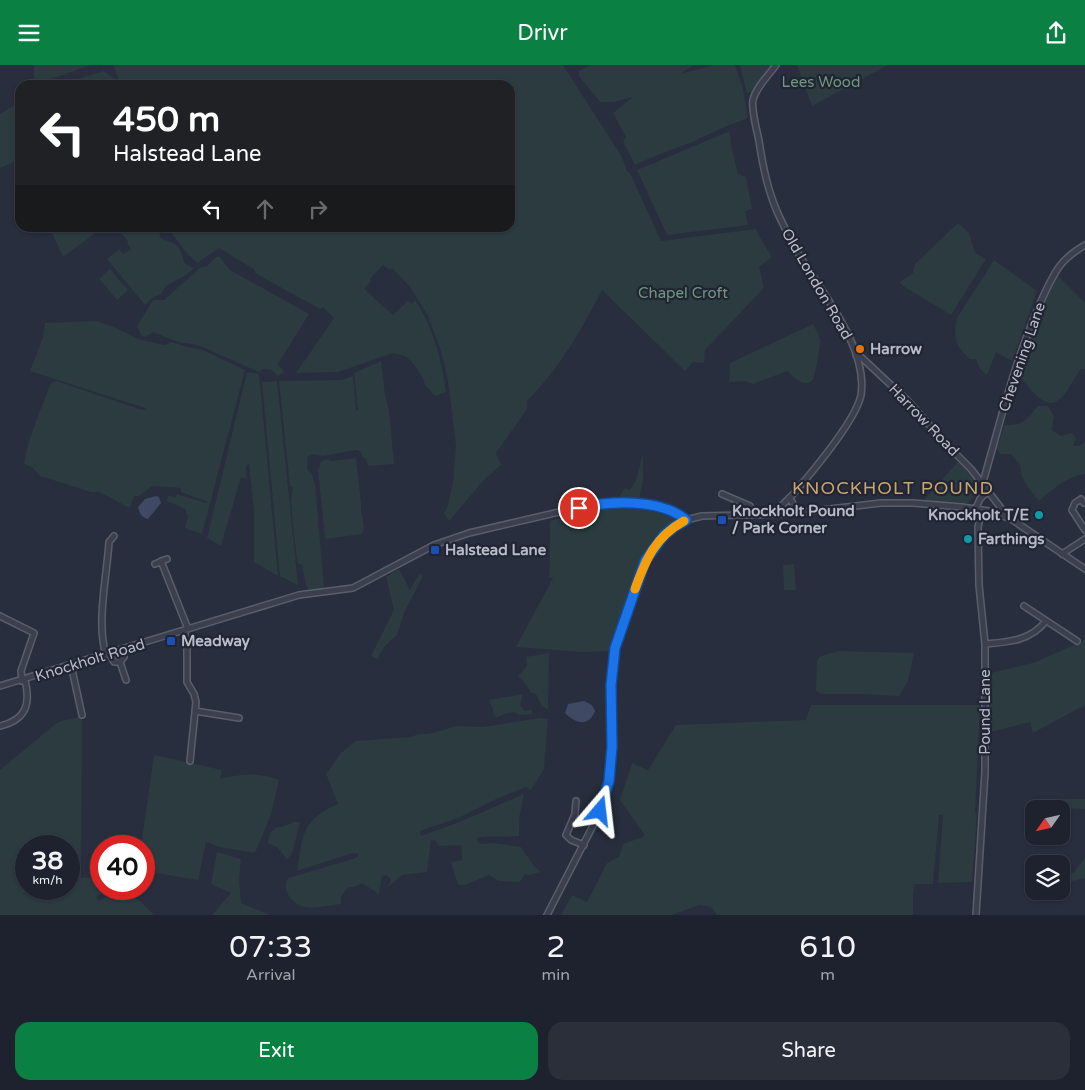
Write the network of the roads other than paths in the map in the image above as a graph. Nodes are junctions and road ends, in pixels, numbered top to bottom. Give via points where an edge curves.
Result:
1 (776, 65) edge
2 (1085, 245) edge
3 (856, 355) junction
4 (869, 365) junction
5 (860, 371) junction
6 (982, 482) junction
7 (988, 491) junction
8 (722, 494) dead end
9 (790, 498) junction
10 (1084, 503) edge
11 (979, 509) junction
12 (798, 513) junction
13 (775, 514) junction
14 (752, 515) junction
15 (1005, 516) junction
16 (686, 520) junction
17 (1085, 530) edge
18 (114, 536) dead end
19 (1085, 539) edge
20 (1062, 554) junction
21 (155, 564) dead end
22 (1085, 569) edge
23 (1027, 607) dead end
24 (0, 616) edge
25 (1046, 621) junction
26 (186, 630) junction
27 (1072, 638) junction
28 (1077, 641) dead end
29 (1068, 643) dead end
30 (985, 644) junction
31 (122, 650) junction
32 (108, 654) junction
33 (120, 662) junction
34 (71, 665) junction
35 (23, 680) junction
36 (126, 680) dead end
37 (0, 687) edge
38 (195, 711) junction
39 (82, 715) dead end
40 (239, 718) dead end
41 (0, 726) edge
42 (190, 761) dead end
43 (576, 801) dead end
44 (584, 845) junction
45 (547, 915) edge
46 (976, 915) edge

1 - 3 street, Old London Road via 753,100 766,181 801,258 830,302
2 - 6 street, Chevening Lane via 1059,267 1045,291 1015,371
3 - 4 street, Harrow Road
3 - 5 street, Old London Road
4 - 5 street
4 - 6 street, Harrow Road
5 - 9 street, Old London Road via 860,396 854,414
6 - 7 street, Harrow Road
7 - 11 street via 980,499
7 - 15 street, Harrow Road
8 - 14 street via 750,506
9 - 12 street
9 - 13 street, Old London Road
10 - 17 street via 1081,499 1074,503 1072,510
11 - 12 street via 897,502
11 - 15 street
11 - 30 street, Pound Lane via 979,585
12 - 13 street
13 - 14 street
14 - 16 street via 702,516
15 - 20 street
16 - 26 street, Knockholt Road via 679,513 658,507 598,503 469,533 434,545 353,588 299,595
16 - 44 street via 664,535 645,561 615,648 609,781 600,811
18 - 32 street via 109,542 102,637
19 - 20 street
20 - 22 street
21 - 26 street via 164,560
23 - 25 street
24 - 35 street via 34,633 21,671
25 - 27 street
25 - 30 street via 1040,629 1022,639
26 - 31 street, Knockholt Road
26 - 38 street via 186,677 196,698
27 - 28 street
27 - 29 street
30 - 46 street, Pound Lane via 985,772
31 - 32 street, Knockholt Road
31 - 33 street via 124,657
32 - 33 street
32 - 34 street, Knockholt Road
33 - 36 street
34 - 35 street, Knockholt Road
34 - 39 street
35 - 37 street, Knockholt Road
35 - 41 street via 28,693 27,705 15,721
38 - 40 street
38 - 42 street
43 - 44 street via 575,814 566,835 571,841
44 - 45 street

